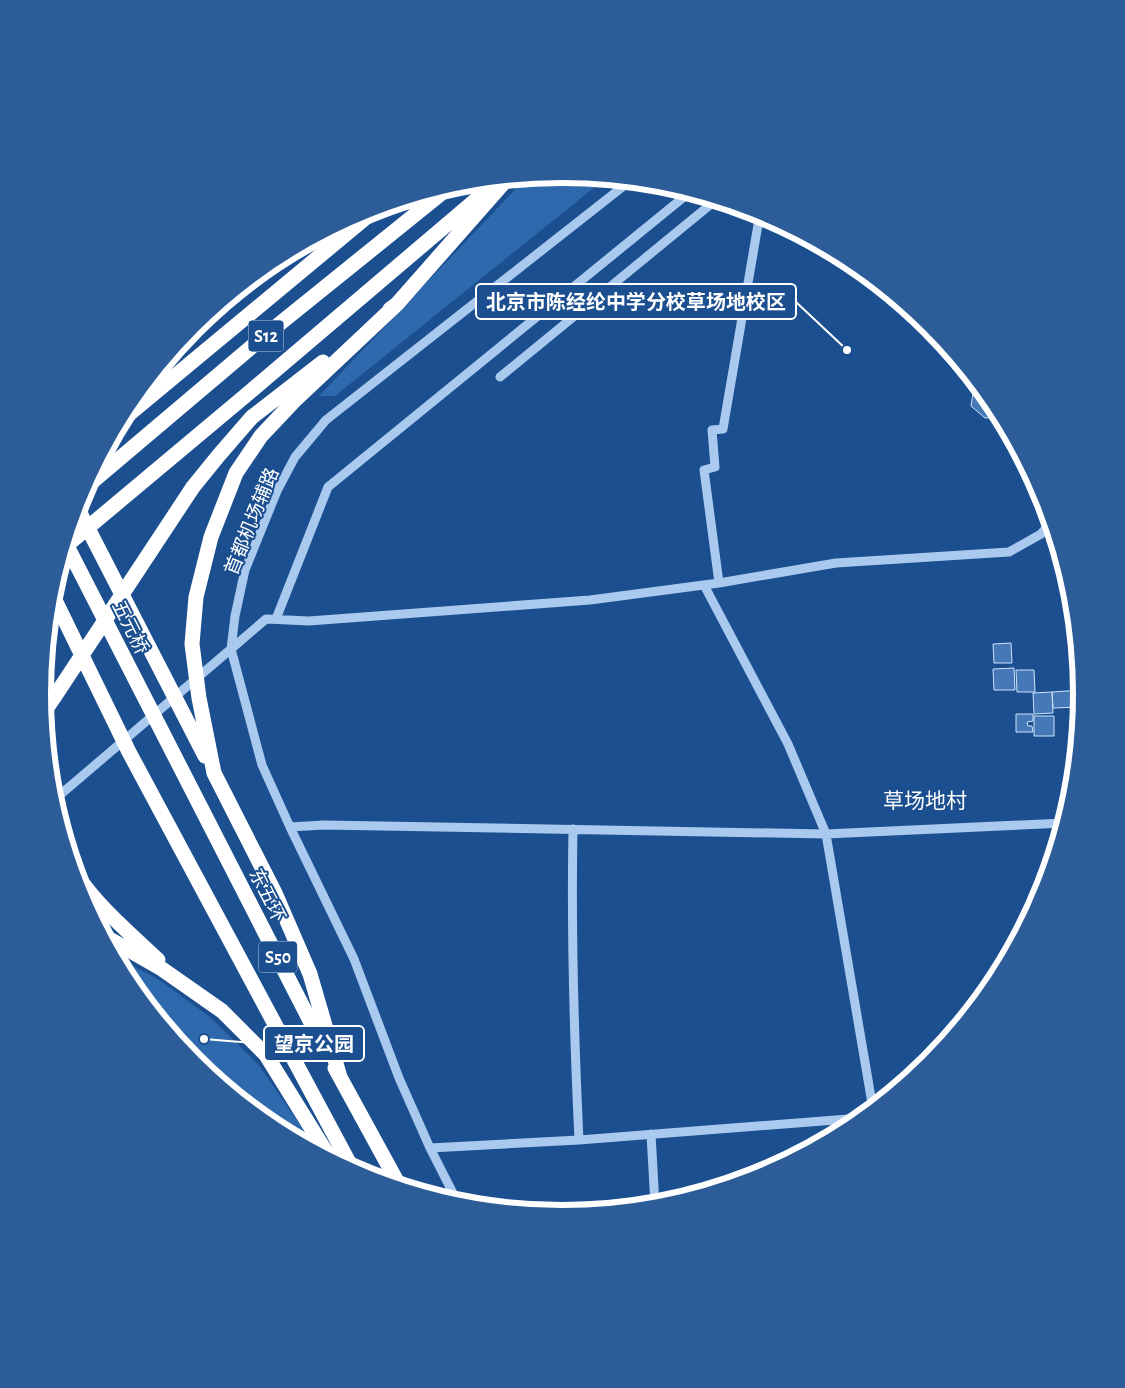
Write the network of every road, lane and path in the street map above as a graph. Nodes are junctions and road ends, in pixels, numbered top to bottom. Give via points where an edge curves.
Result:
1 (623, 186) edge
2 (501, 187) edge
3 (488, 188) edge
4 (683, 198) edge
5 (434, 199) edge
6 (710, 205) edge
7 (758, 222) edge
8 (354, 227) edge
9 (397, 304) junction
10 (500, 377) dead end
11 (142, 404) edge
12 (101, 474) edge
13 (83, 518) edge
14 (1046, 528) edge
15 (76, 538) edge
16 (71, 554) edge
17 (719, 583) junction
18 (704, 585) junction
19 (59, 608) edge
20 (276, 620) junction
21 (231, 649) junction
22 (51, 702) edge
23 (160, 728) joint
24 (214, 773) junction
25 (61, 794) edge
26 (1056, 824) edge
27 (290, 827) junction
28 (573, 829) junction
29 (826, 834) junction
30 (92, 894) edge
31 (116, 943) edge
32 (180, 981) junction
33 (340, 1077) junction
34 (872, 1102) edge
35 (847, 1119) edge
36 (651, 1134) junction
37 (579, 1140) junction
38 (322, 1145) edge
39 (430, 1148) junction
40 (346, 1157) edge
41 (394, 1177) edge
42 (453, 1193) edge
43 (655, 1196) edge

1 - 21 street, 首都机场辅路 via 326,420 295,457 277,490 245,570
2 - 9 highway
3 - 15 highway
4 - 20 street via 328,487
5 - 12 highway, S12 via 262,338
6 - 10 street
7 - 17 street via 723,429 712,430 714,467 704,470
8 - 11 highway, S12
9 - 22 highway via 252,417 219,455 193,487
9 - 24 highway via 261,436 236,473 211,537 196,597 192,644
13 - 24 highway
14 - 17 street via 1009,552 836,563
16 - 23 highway, 五元桥 / S50
17 - 18 street
18 - 20 street via 570,602 318,621
18 - 29 street via 788,744
19 - 40 highway, S50 via 129,752
20 - 21 street via 266,619
21 - 25 street
21 - 27 street via 262,765
23 - 33 highway, 东五环 / S50
24 - 33 highway via 275,893 310,974
26 - 29 street
27 - 28 street
27 - 39 street via 354,959 399,1078
28 - 29 street
28 - 37 street via 573,1017
29 - 34 street
30 - 32 highway
31 - 32 highway
32 - 38 highway via 222,1012 266,1055
33 - 41 highway, 东五环 / S50
35 - 36 street
36 - 37 street
36 - 43 street
37 - 39 street
39 - 42 street

